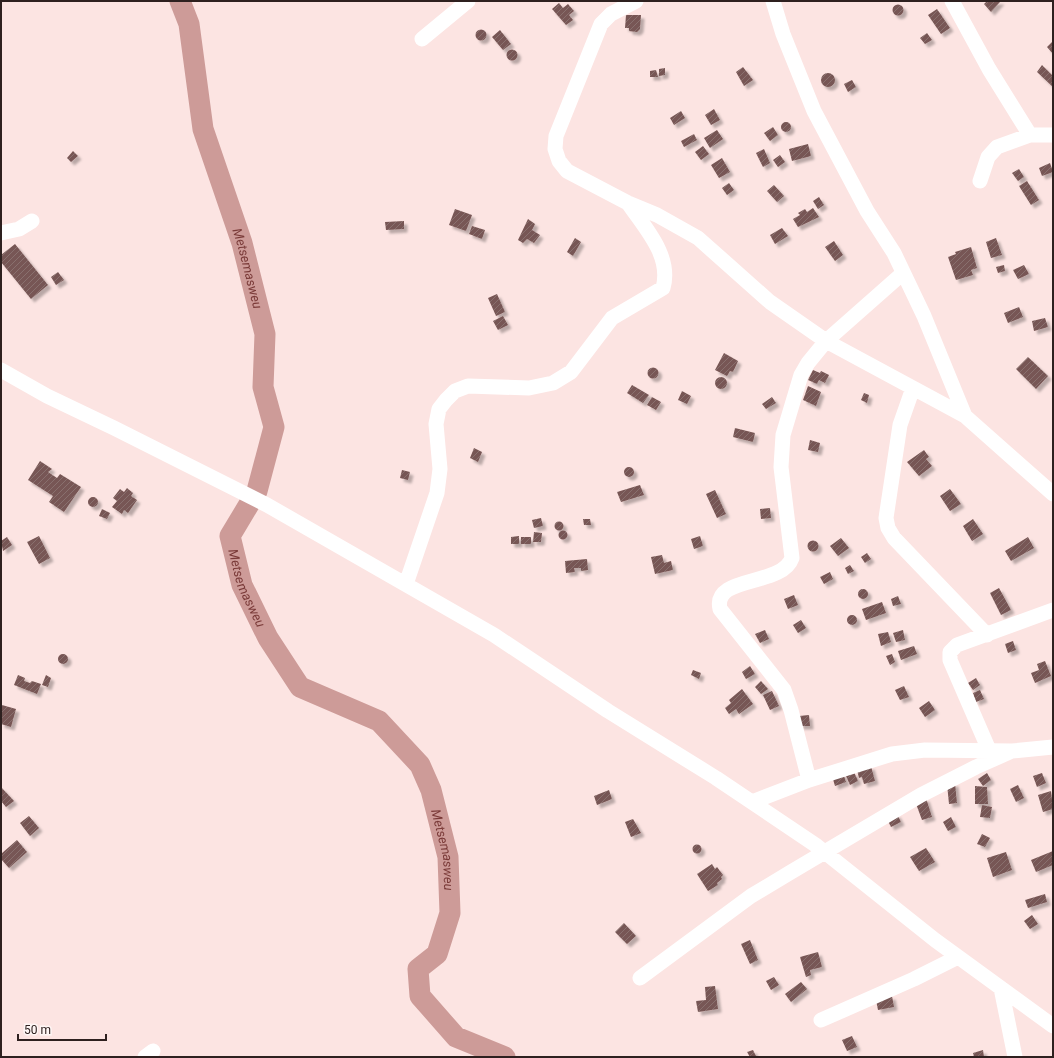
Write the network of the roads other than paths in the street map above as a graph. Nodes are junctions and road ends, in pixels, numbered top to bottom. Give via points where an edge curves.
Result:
1 (468, 1) edge
2 (636, 1) edge
3 (773, 1) edge
4 (952, 1) edge
5 (422, 39) dead end
6 (1030, 135) junction
7 (1053, 135) edge
8 (980, 181) dead end
9 (628, 203) junction
10 (32, 221) dead end
11 (1, 233) edge
12 (903, 273) junction
13 (826, 341) junction
14 (1, 370) edge
15 (913, 388) junction
16 (965, 416) junction
17 (1053, 494) edge
18 (406, 584) junction
19 (1053, 610) edge
20 (986, 634) junction
21 (1053, 747) edge
22 (989, 750) junction
23 (1012, 751) junction
24 (809, 780) junction
25 (752, 802) junction
26 (825, 852) junction
27 (958, 957) junction
28 (640, 978) dead end
29 (1001, 988) junction
30 (821, 1020) dead end
31 (1053, 1026) edge
32 (1015, 1057) edge

1 - 5 street
2 - 9 street via 611,14 601,24 556,136 555,149 559,161 567,172
3 - 12 street via 783,34 814,111
4 - 6 street via 988,69
6 - 7 street
6 - 8 street via 992,151
9 - 13 street via 658,215 698,238 770,302
9 - 18 street via 655,243 663,261 666,280 663,288 612,318 571,372 552,383 528,388 468,386 455,391 439,408 436,424 440,469 437,493
10 - 11 street via 19,229
12 - 13 street
12 - 16 street via 924,316
13 - 15 street
13 - 24 street via 801,375 783,435 781,467 792,558 790,564 775,574 730,588 718,601 720,609 784,690
14 - 18 street via 46,396 243,492
15 - 16 street
15 - 20 street via 900,425 886,518 888,528 894,538
16 - 17 street
18 - 25 street via 506,643
19 - 20 street
20 - 22 street via 957,645 950,652 950,660
21 - 23 street
22 - 23 street
22 - 24 street via 925,750 892,754
23 - 26 street via 921,795
24 - 25 street
25 - 26 street
26 - 27 street
26 - 28 street via 750,896
27 - 29 street
27 - 30 street
29 - 31 street
29 - 32 street

